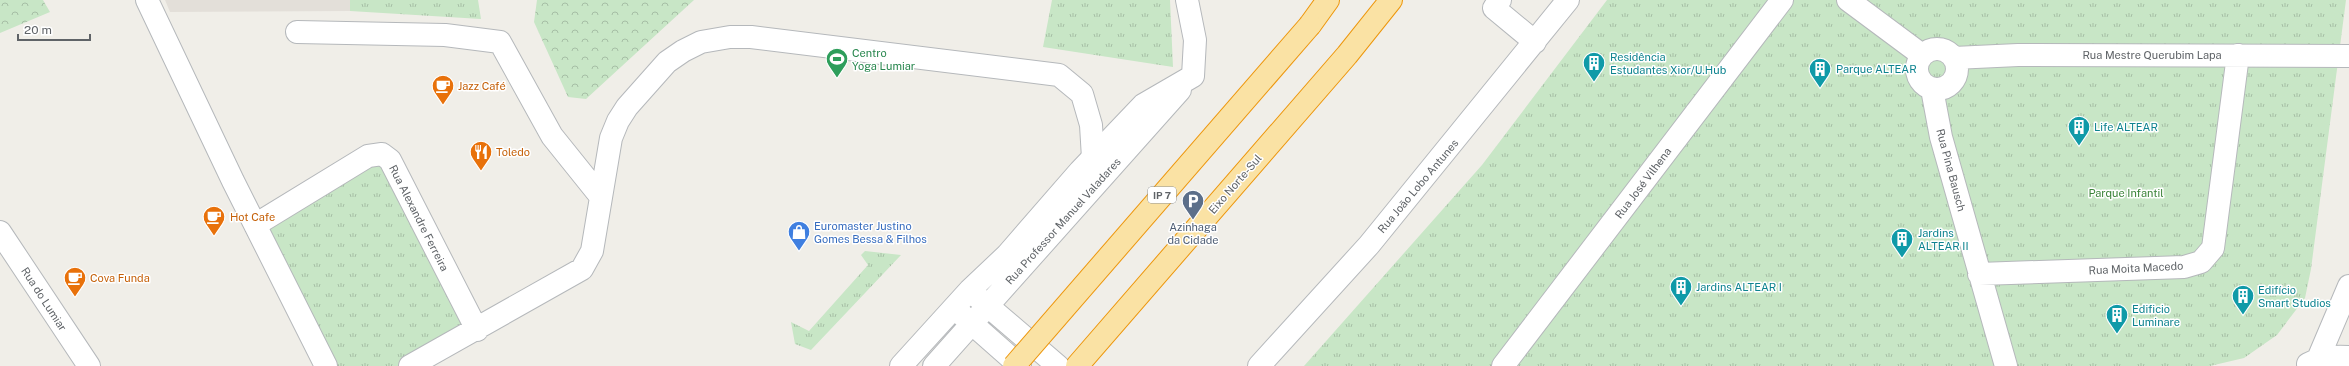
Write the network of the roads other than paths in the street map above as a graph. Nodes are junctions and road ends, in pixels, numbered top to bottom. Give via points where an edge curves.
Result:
1 (147, 0) edge
2 (1187, 0) edge
3 (1328, 0) edge
4 (1391, 0) edge
5 (1500, 0) edge
6 (1568, 0) edge
7 (1782, 0) edge
8 (1848, 0) edge
9 (297, 32) dead end
10 (1535, 42) junction
11 (1922, 55) junction
12 (2238, 55) junction
13 (2349, 56) edge
14 (1954, 58) junction
15 (1193, 76) junction
16 (1932, 88) junction
17 (1093, 158) junction
18 (601, 197) junction
19 (254, 225) junction
20 (0, 232) edge
21 (1979, 274) junction
22 (2349, 286) edge
23 (970, 290) junction
24 (987, 305) junction
25 (954, 308) junction
26 (972, 323) junction
27 (477, 330) junction
28 (2349, 357) edge
29 (2312, 363) edge
30 (89, 366) edge
31 (326, 366) edge
32 (410, 366) edge
33 (901, 366) edge
34 (934, 366) edge
35 (1014, 366) edge
36 (1020, 366) edge
37 (1058, 366) edge
38 (1077, 366) edge
39 (1259, 366) edge
40 (1503, 366) edge
41 (2006, 366) edge

1 - 19 street
2 - 15 street via 1196,40
3 - 35 highway, IP 7, bridge via 1310,25
4 - 38 highway, Eixo Norte-Sul via 1347,55
5 - 10 street via 1494,8
6 - 10 street, Rua João Lobo Antunes
7 - 40 street, Rua José Vilhena
8 - 11 street
9 - 18 street via 445,35 500,42 552,136
10 - 39 street, Rua João Lobo Antunes via 1369,245
11 - 14 street via 1932,49 1939,49 1945,50
11 - 16 street via 1917,68 1918,75 1926,86
12 - 13 street, Rua Mestre Querubim Lapa
12 - 14 street, Rua Mestre Querubim Lapa via 2018,55
12 - 21 street, Rua Moita Macedo via 2213,248 2201,262 2184,267
14 - 16 street via 1957,71 1952,83 1939,89
15 - 17 street, Rua Professor Manuel Valadares via 1143,105
15 - 24 street, Rua Professor Manuel Valadares
16 - 21 street, Rua Pina Bausch via 1941,137
17 - 18 street via 1091,125 1082,94 1059,75 751,37 730,37 701,42 682,51 667,62 627,107 611,138
17 - 23 street, Rua Professor Manuel Valadares via 1007,255
18 - 27 street via 592,251 582,269
19 - 27 street, Rua Alexandre Ferreira via 368,156 382,154 390,160
19 - 31 street
20 - 30 street, Rua do Lumiar
21 - 41 street, Rua Pina Bausch
22 - 29 street
23 - 24 street
23 - 25 street, Rua Professor Manuel Valadares
24 - 26 street, Rua Professor Manuel Valadares
24 - 37 street
25 - 26 street
25 - 33 street, Rua Professor Manuel Valadares
26 - 34 street, Rua Professor Manuel Valadares
26 - 36 street
27 - 32 street
28 - 29 street via 2334,356

